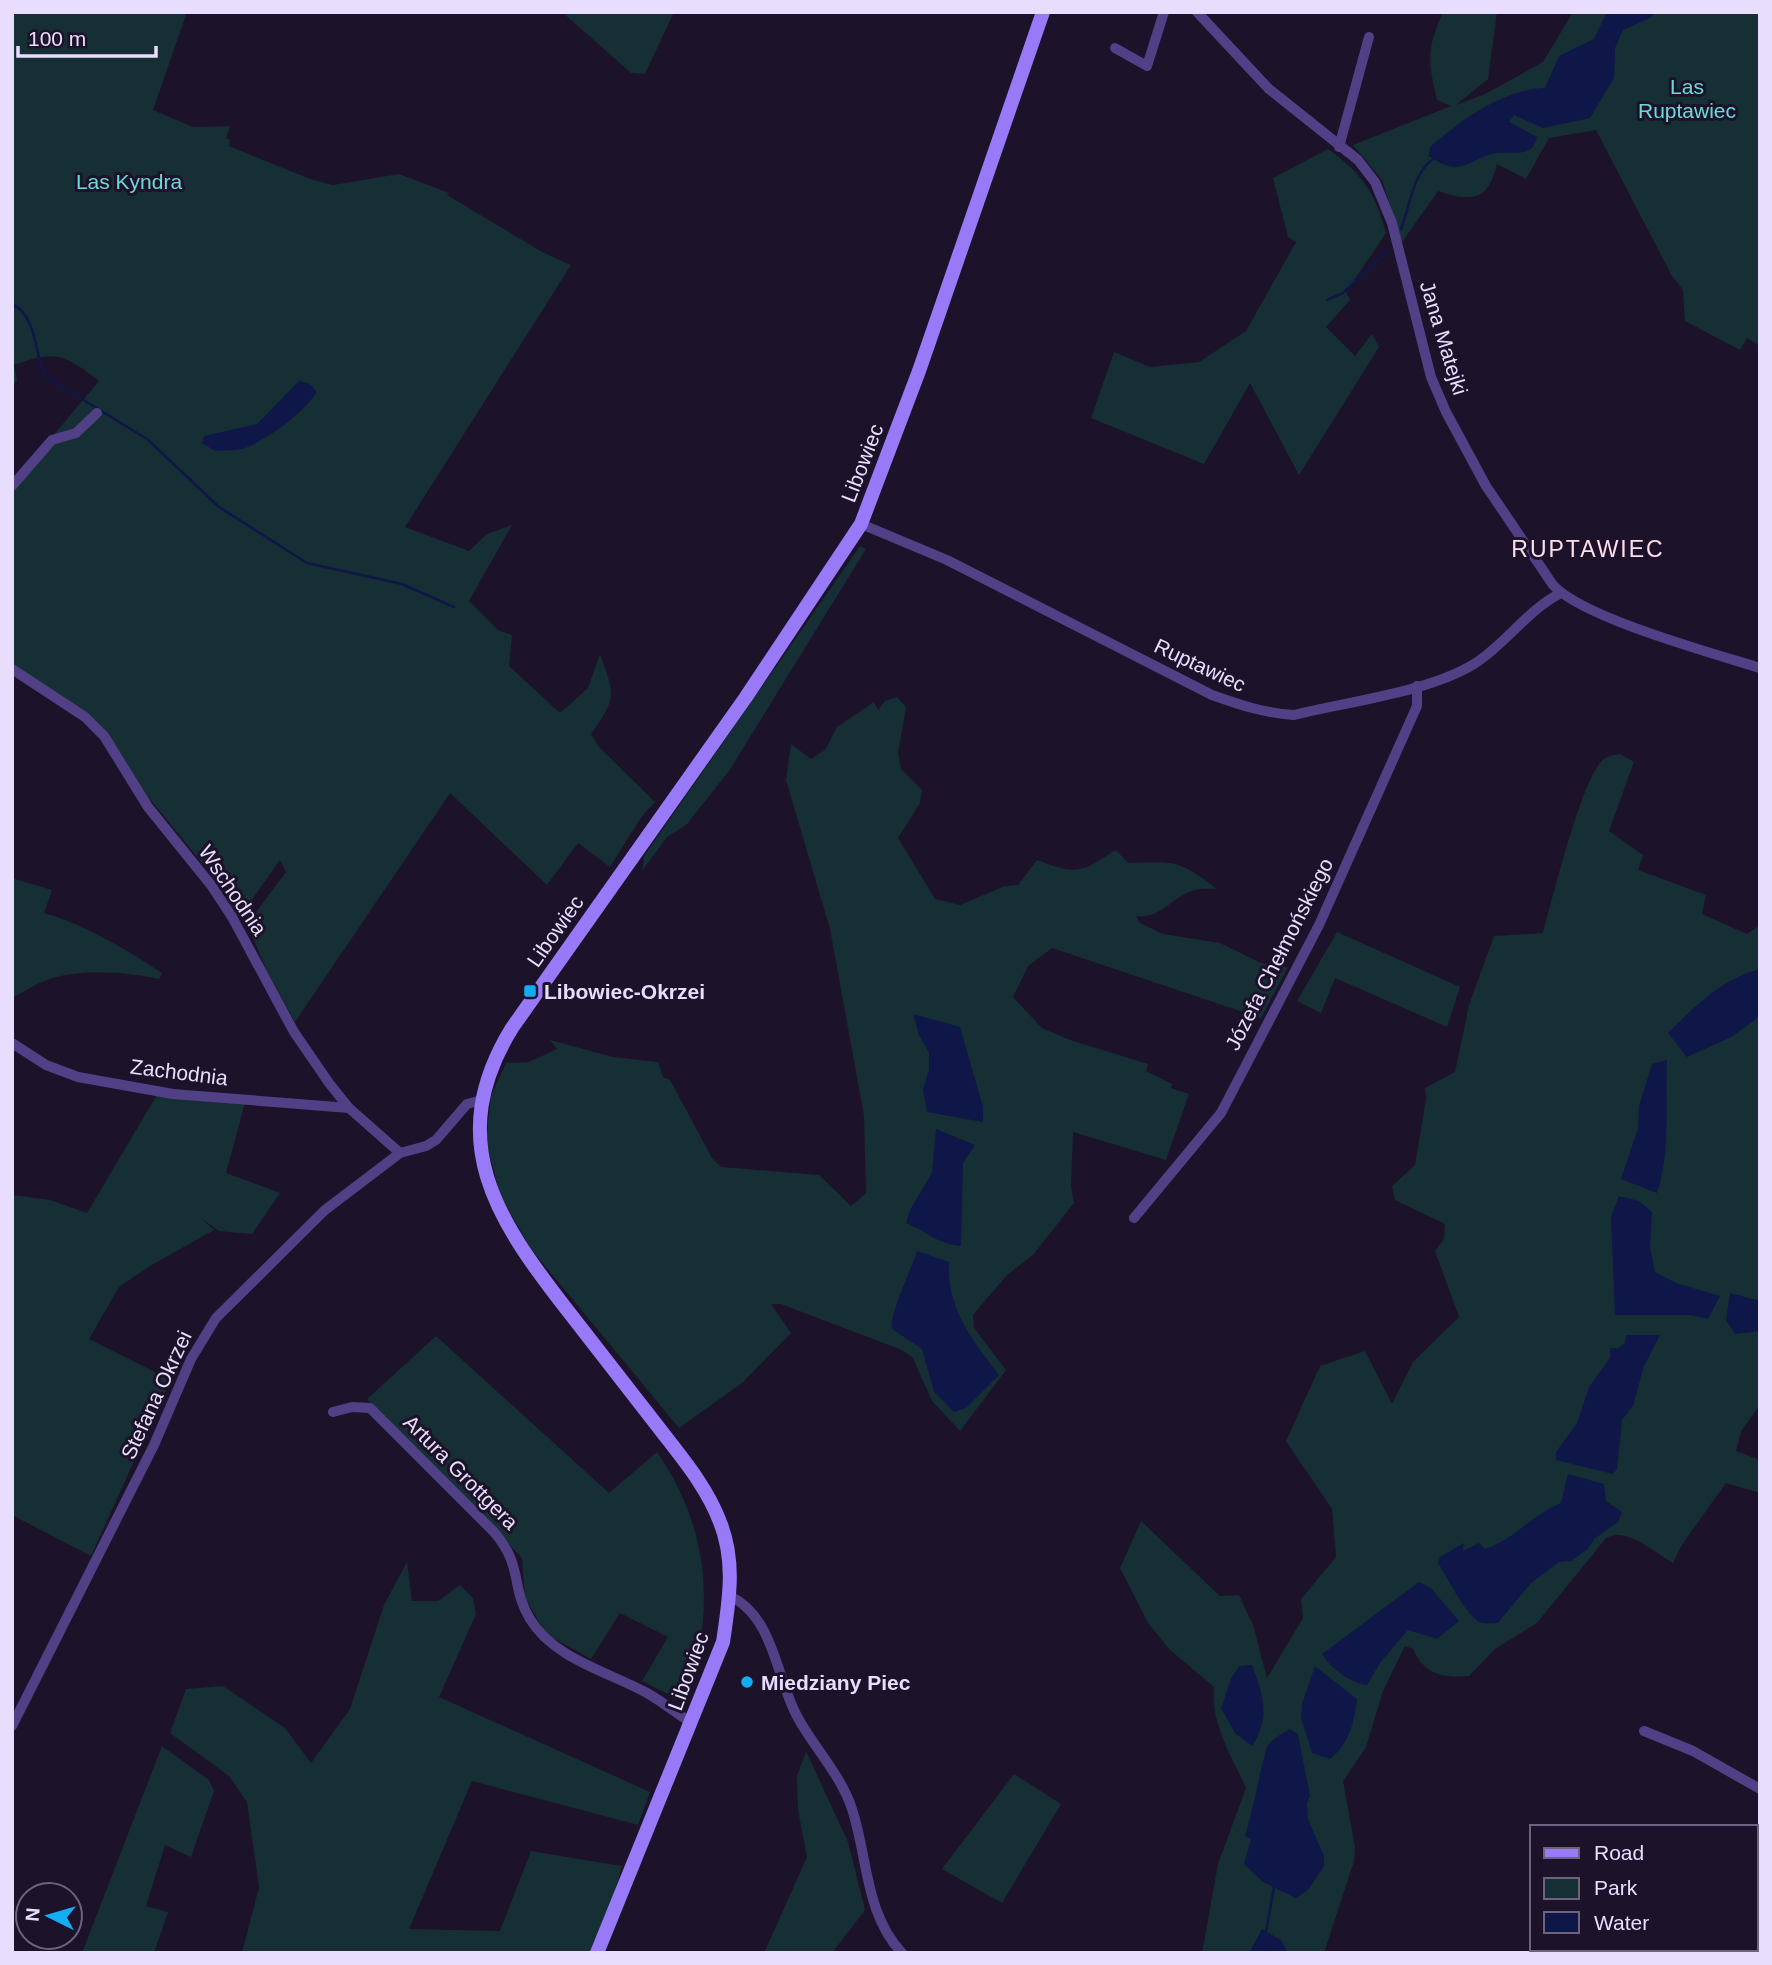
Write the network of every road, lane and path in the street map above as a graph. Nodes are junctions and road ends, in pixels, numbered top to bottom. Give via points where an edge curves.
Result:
1 (1043, 12) edge
2 (1164, 12) edge
3 (1197, 12) edge
4 (1369, 37) dead end
5 (1115, 48) dead end
6 (1339, 147) junction
7 (97, 413) dead end
8 (12, 486) edge
9 (861, 524) junction
10 (1561, 593) junction
11 (1760, 668) edge
12 (12, 669) edge
13 (1417, 686) junction
14 (12, 1043) edge
15 (482, 1100) junction
16 (349, 1108) junction
17 (400, 1153) junction
18 (1134, 1218) dead end
19 (332, 1412) dead end
20 (730, 1595) junction
21 (692, 1723) junction
22 (12, 1726) edge
23 (1644, 1731) dead end
24 (1760, 1789) edge
25 (597, 1953) edge
26 (902, 1953) edge

1 - 9 street, Libowiec
2 - 5 street via 1147,66
3 - 6 street, Jana Matejki via 1269,89
4 - 6 street
6 - 10 street, Jana Matejki via 1358,160 1380,190 1431,377 1459,440 1507,519
7 - 8 street via 76,433 52,440
9 - 13 street, Ruptawiec via 947,560 1212,695 1257,712 1294,715
9 - 15 street, Libowiec via 754,686 513,1028 492,1065
10 - 11 street, Jana Matejki via 1602,615
10 - 13 street, Ruptawiec via 1474,665
12 - 16 street, Wschodnia via 65,703 104,736 148,807 218,896 294,1032
13 - 18 street, Józefa Chełmońskiego via 1417,706 1319,925 1221,1113
14 - 16 street, Zachodnia via 46,1065 78,1077 173,1094
15 - 17 street, Stefana Okrzei via 467,1104 426,1146
15 - 20 street, Libowiec via 484,1166 506,1227 712,1502 727,1541
16 - 17 street, Wschodnia
17 - 22 street, Stefana Okrzei via 326,1210 211,1325
19 - 21 street, Artura Grottgera via 370,1408 494,1532 509,1549 520,1598 541,1634 566,1654 650,1695
20 - 21 street, Libowiec via 723,1642
20 - 26 street via 752,1612 762,1629 798,1719 835,1772 852,1807 876,1915
21 - 25 street, Libowiec
23 - 24 street via 1693,1751

